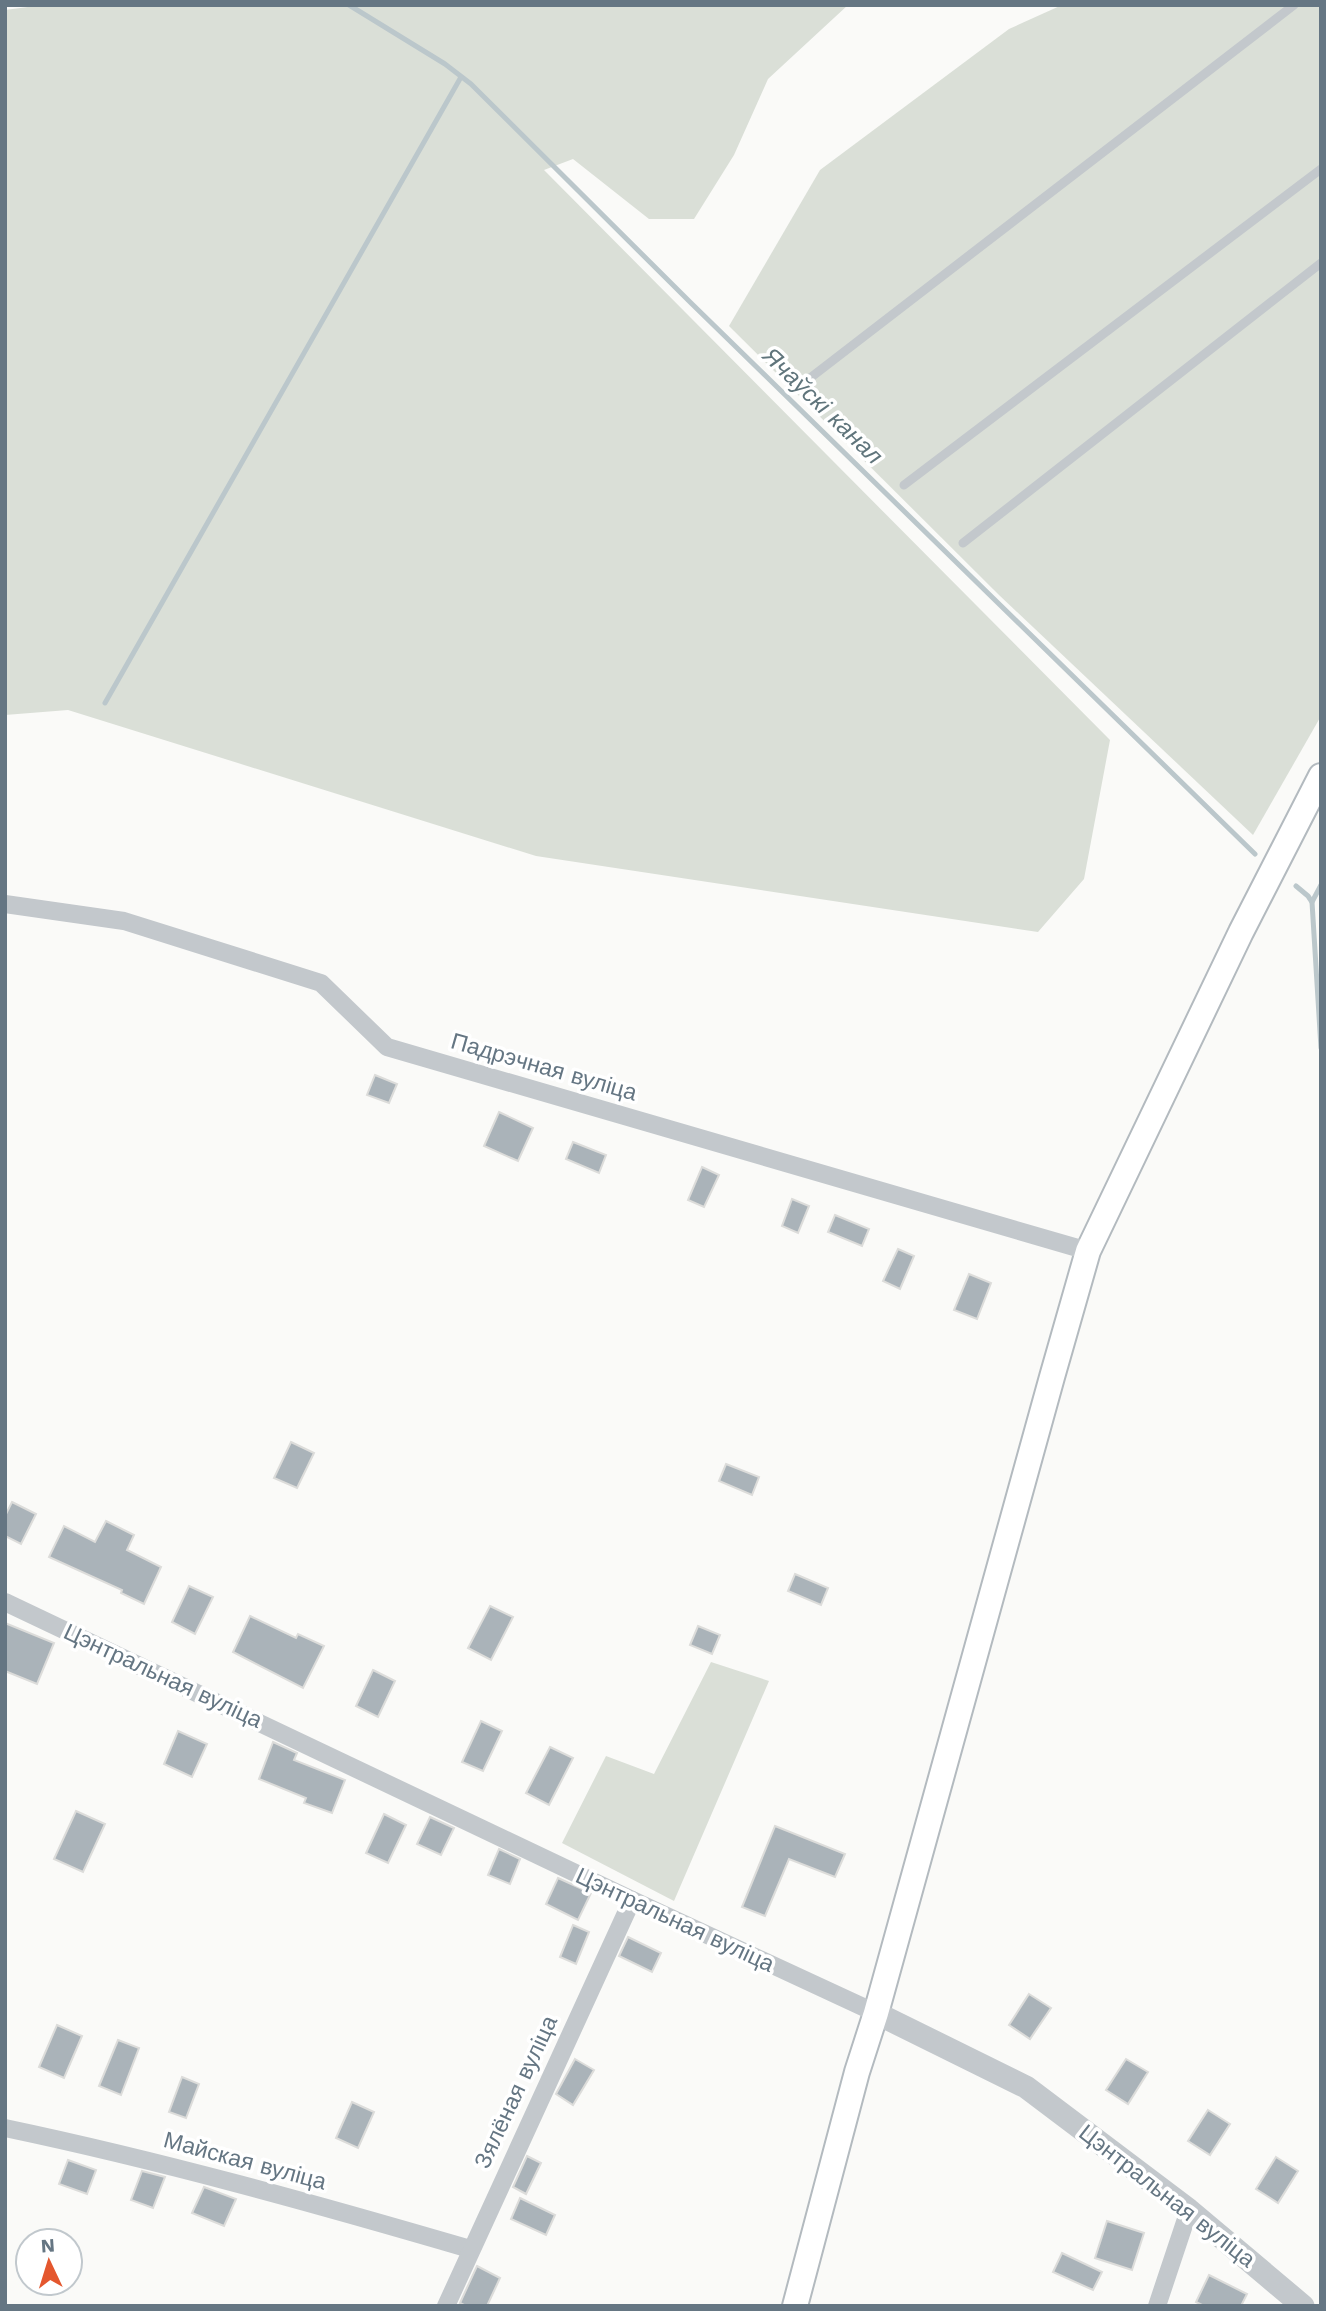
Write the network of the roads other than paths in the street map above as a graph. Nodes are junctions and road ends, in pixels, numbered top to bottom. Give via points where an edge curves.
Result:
1 (1294, 5) edge
2 (1321, 169) edge
3 (1321, 263) edge
4 (801, 385) dead end
5 (904, 485) dead end
6 (963, 543) dead end
7 (1321, 776) edge
8 (5, 904) edge
9 (1088, 1251) junction
10 (5, 1602) edge
11 (632, 1900) junction
12 (876, 2013) junction
13 (5, 2128) edge
14 (1189, 2210) junction
15 (470, 2249) junction
16 (446, 2306) edge
17 (796, 2306) edge
18 (1157, 2306) edge
19 (1303, 2306) edge

1 - 4 lane
2 - 5 lane
3 - 6 lane
7 - 9 main road
8 - 9 street, Падрэчная вуліца via 124,921 321,984 387,1047
9 - 12 main road
10 - 11 street, Цэнтральная вуліца
11 - 12 street, Цэнтральная вуліца
11 - 15 street, Зялёная вуліца
12 - 14 street, Цэнтральная вуліца via 1026,2087
12 - 17 main road
13 - 15 street, Майская вуліца via 298,2199
14 - 18 street
14 - 19 street, Цэнтральная вуліца
15 - 16 street, Зялёная вуліца

